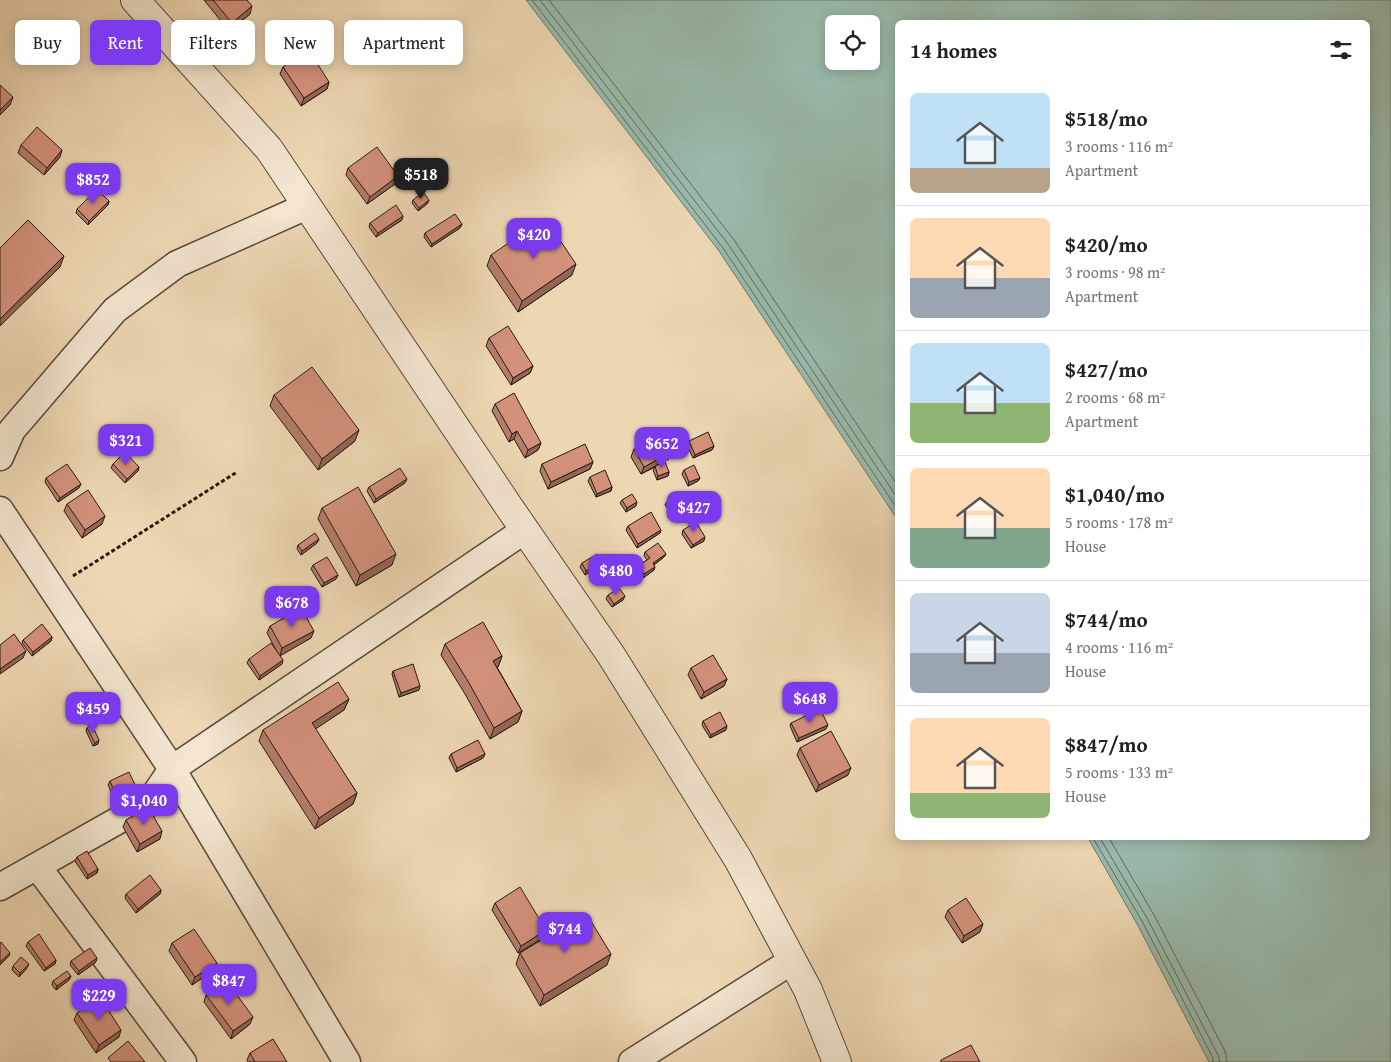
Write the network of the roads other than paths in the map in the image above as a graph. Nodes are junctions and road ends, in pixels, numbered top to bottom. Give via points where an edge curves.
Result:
1 (135, 0) edge
2 (307, 206) junction
3 (0, 457) edge
4 (0, 510) edge
5 (525, 530) junction
6 (172, 769) junction
7 (37, 866) junction
8 (0, 887) edge
9 (792, 961) junction
10 (183, 1062) edge
11 (348, 1062) edge
12 (632, 1062) edge
13 (838, 1062) edge

1 - 2 street via 269,149
2 - 3 street via 177,264 116,310 12,430
2 - 5 street
4 - 6 street
5 - 6 street
5 - 9 street via 611,655 738,859
6 - 7 street via 148,803
6 - 11 street
7 - 8 street
7 - 10 street
9 - 12 street
9 - 13 street via 808,990

